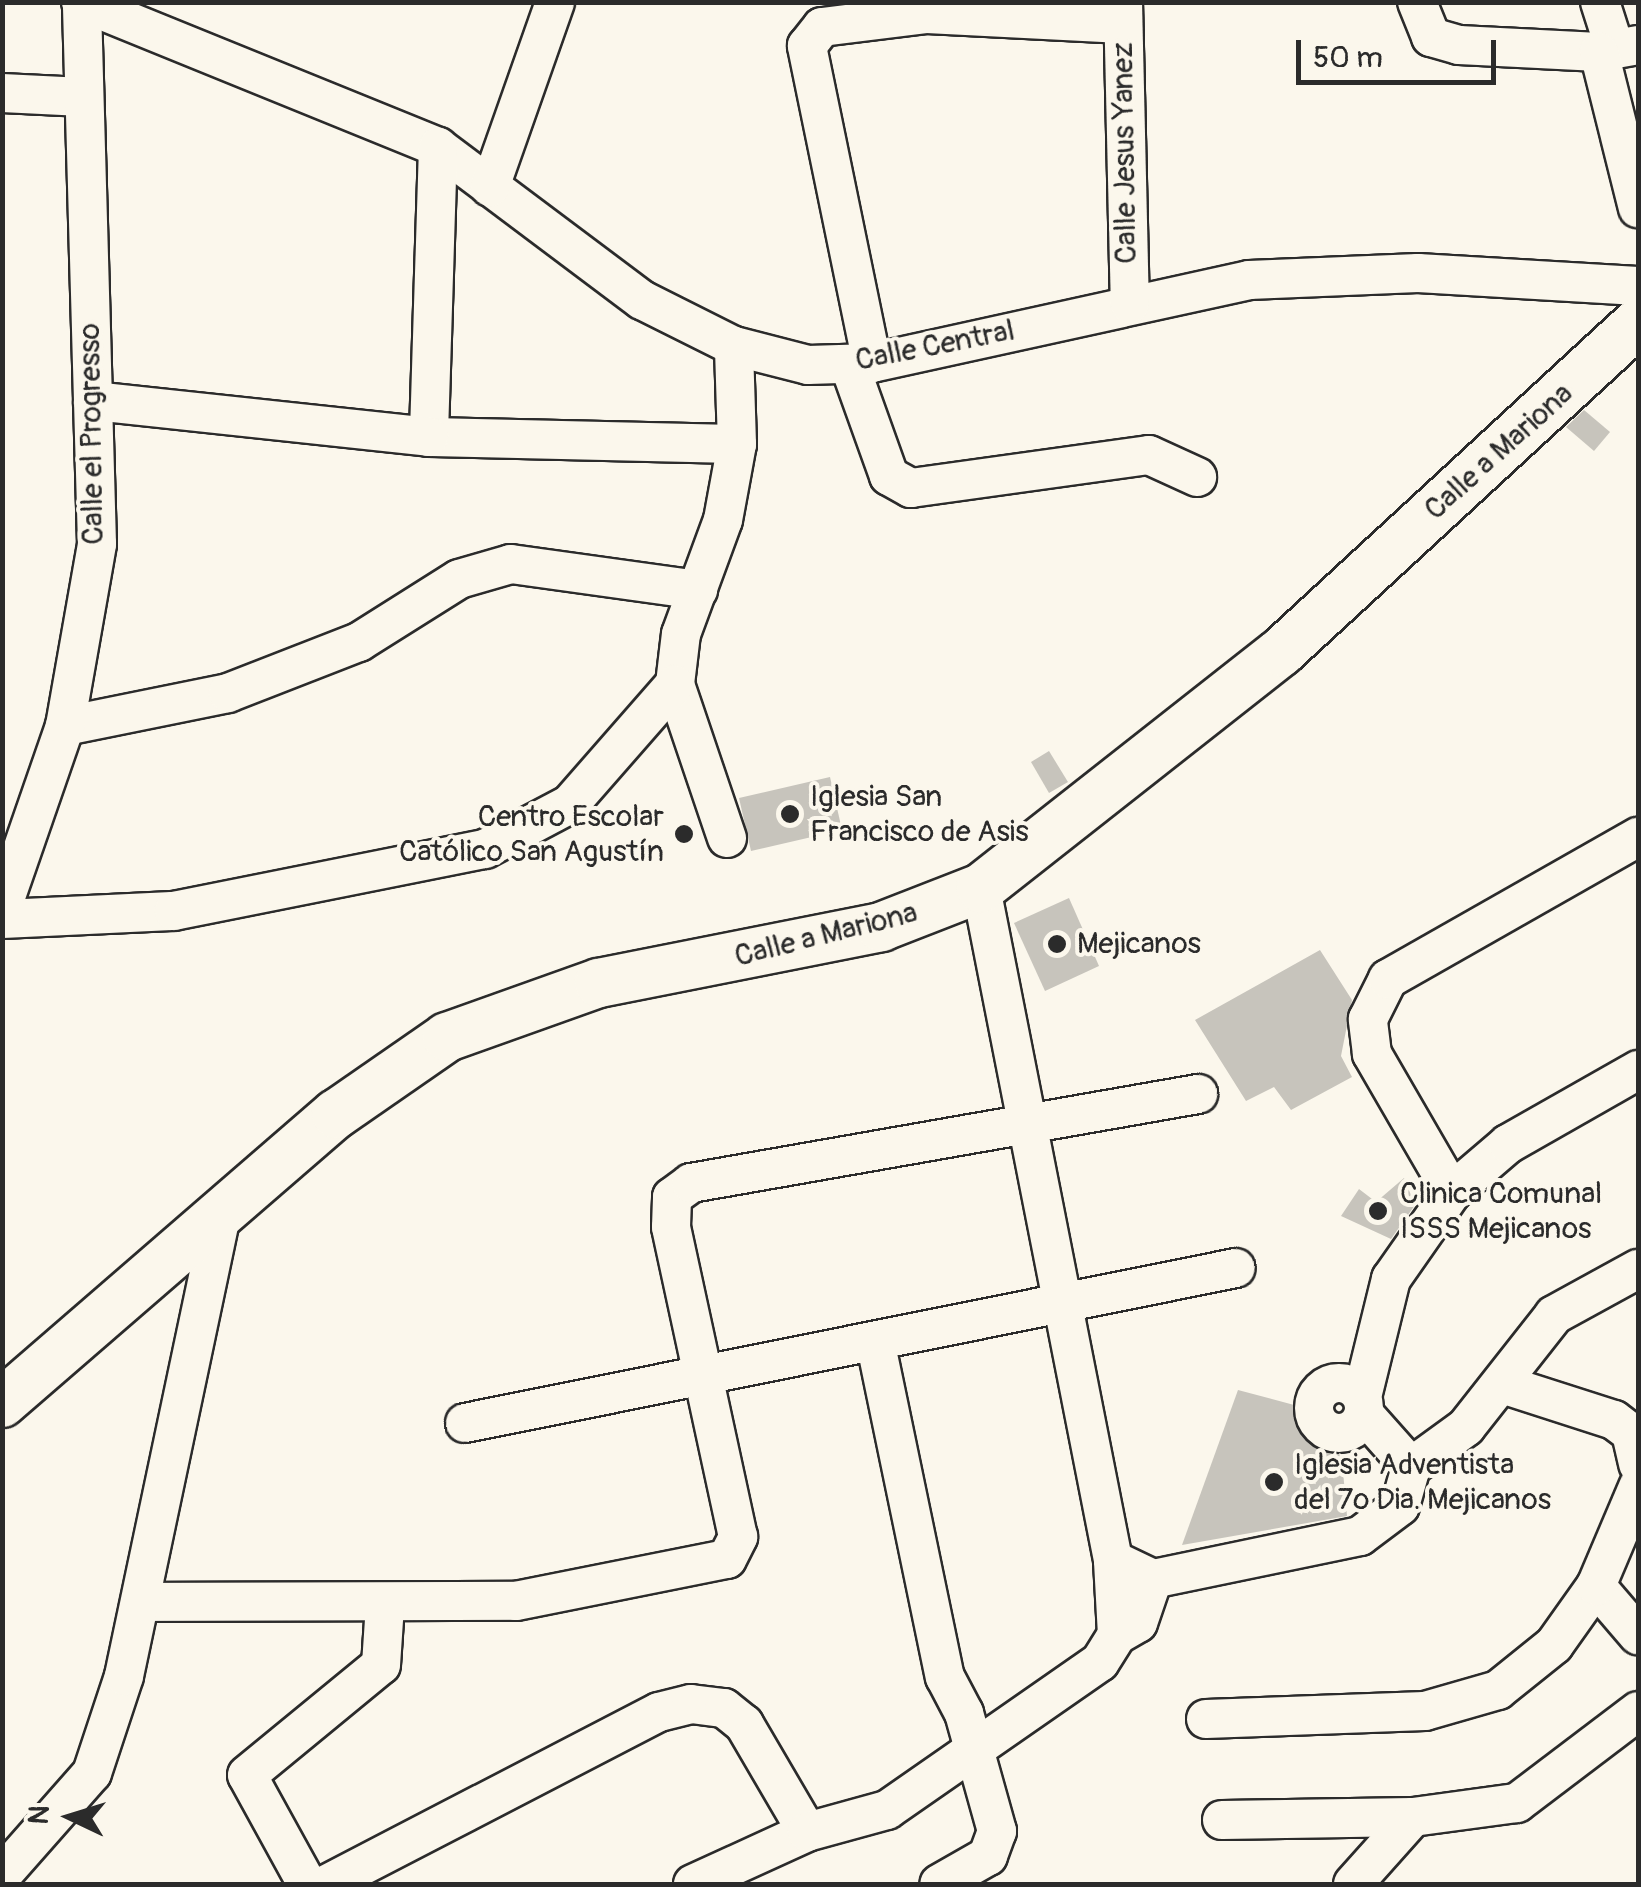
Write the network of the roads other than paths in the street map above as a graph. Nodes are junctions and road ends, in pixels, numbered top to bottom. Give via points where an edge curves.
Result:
1 (555, 2) edge
2 (1418, 2) edge
3 (1600, 2) edge
4 (81, 4) edge
5 (1123, 13) edge
6 (1618, 49) edge
7 (2, 93) edge
8 (83, 98) junction
9 (438, 147) junction
10 (490, 187) junction
11 (1638, 208) edge
12 (1638, 286) edge
13 (1130, 304) junction
14 (1638, 323) edge
15 (734, 346) junction
16 (860, 364) junction
17 (93, 402) junction
18 (429, 437) junction
19 (737, 444) junction
20 (1197, 477) dead end
21 (698, 590) junction
22 (675, 684) junction
23 (65, 726) junction
24 (1638, 837) edge
25 (727, 838) dead end
26 (981, 888) junction
27 (2, 908) edge
28 (2, 920) edge
29 (1638, 1070) edge
30 (1198, 1094) dead end
31 (1029, 1124) junction
32 (1452, 1192) junction
33 (221, 1214) junction
34 (1236, 1268) dead end
35 (1638, 1269) edge
36 (1065, 1306) junction
37 (876, 1344) junction
38 (708, 1378) junction
39 (1505, 1386) junction
40 (2, 1403) edge
41 (465, 1423) dead end
42 (1638, 1464) edge
43 (1410, 1467) junction
44 (1638, 1488) edge
45 (1113, 1560) junction
46 (1153, 1580) junction
47 (1596, 1586) junction
48 (142, 1602) junction
49 (384, 1604) junction
50 (1116, 1635) junction
51 (1638, 1635) edge
52 (1638, 1711) edge
53 (1206, 1719) dead end
54 (975, 1748) junction
55 (1413, 1818) junction
56 (1222, 1820) dead end
57 (807, 1832) junction
58 (2, 1875) edge
59 (306, 1884) edge
60 (327, 1884) edge
61 (692, 1884) edge
62 (939, 1884) edge
63 (1353, 1884) edge

1 - 10 street
2 - 6 street via 1431,37 1503,47
3 - 6 street
4 - 8 street, Calle el Progresso
4 - 9 street, Calle Central
5 - 13 street, Calle Jesus Yanez
5 - 16 street via 927,14 822,27 807,46
6 - 11 street
7 - 8 street
8 - 17 street, Calle el Progresso
9 - 10 street, Calle Central
9 - 18 street
10 - 15 street, Calle Central via 642,300
12 - 13 street, Calle Central via 1418,273 1249,280
13 - 16 street, Calle Central
14 - 26 main road, Calle a Mariona via 1281,652
15 - 16 street, Calle Central via 808,365
15 - 19 street
16 - 20 street via 889,476 911,488 1149,455
17 - 18 street
17 - 23 street, Calle el Progresso via 97,544
18 - 19 street
19 - 21 street
21 - 22 street
21 - 23 street via 511,564 460,579 358,642 228,693
22 - 25 street
22 - 28 street via 570,804 485,849 174,912
23 - 27 street, Calle el Progresso
24 - 32 street via 1388,979 1368,1019 1372,1054
26 - 31 street
26 - 33 main road, Calle a Mariona via 881,928 599,983 447,1037 336,1114
29 - 32 street via 1508,1144
30 - 31 street
31 - 36 street
31 - 38 street via 691,1183 672,1196 671,1227
32 - 43 street via 1391,1278 1363,1406
33 - 40 main road, Calle a Mariona
33 - 48 street
34 - 36 street
35 - 39 street via 1554,1315
36 - 37 street
36 - 45 street
37 - 38 street
37 - 54 street via 945,1677
38 - 41 street
38 - 49 street via 738,1538 727,1559 516,1601
39 - 42 street via 1614,1420 1631,1432
39 - 43 street
43 - 46 street via 1400,1506 1360,1536
44 - 47 street
45 - 46 street
45 - 50 street
46 - 50 street via 1138,1623
47 - 51 street
47 - 53 street via 1554,1645 1467,1705
48 - 49 street
48 - 58 street via 92,1773
49 - 59 street via 381,1665 247,1776
50 - 54 street via 1100,1662
52 - 55 street via 1517,1803
54 - 57 street via 888,1810
54 - 62 street via 997,1831 988,1856
55 - 56 street
55 - 63 street
57 - 60 street via 744,1724 724,1708 691,1704 659,1712
57 - 61 street

